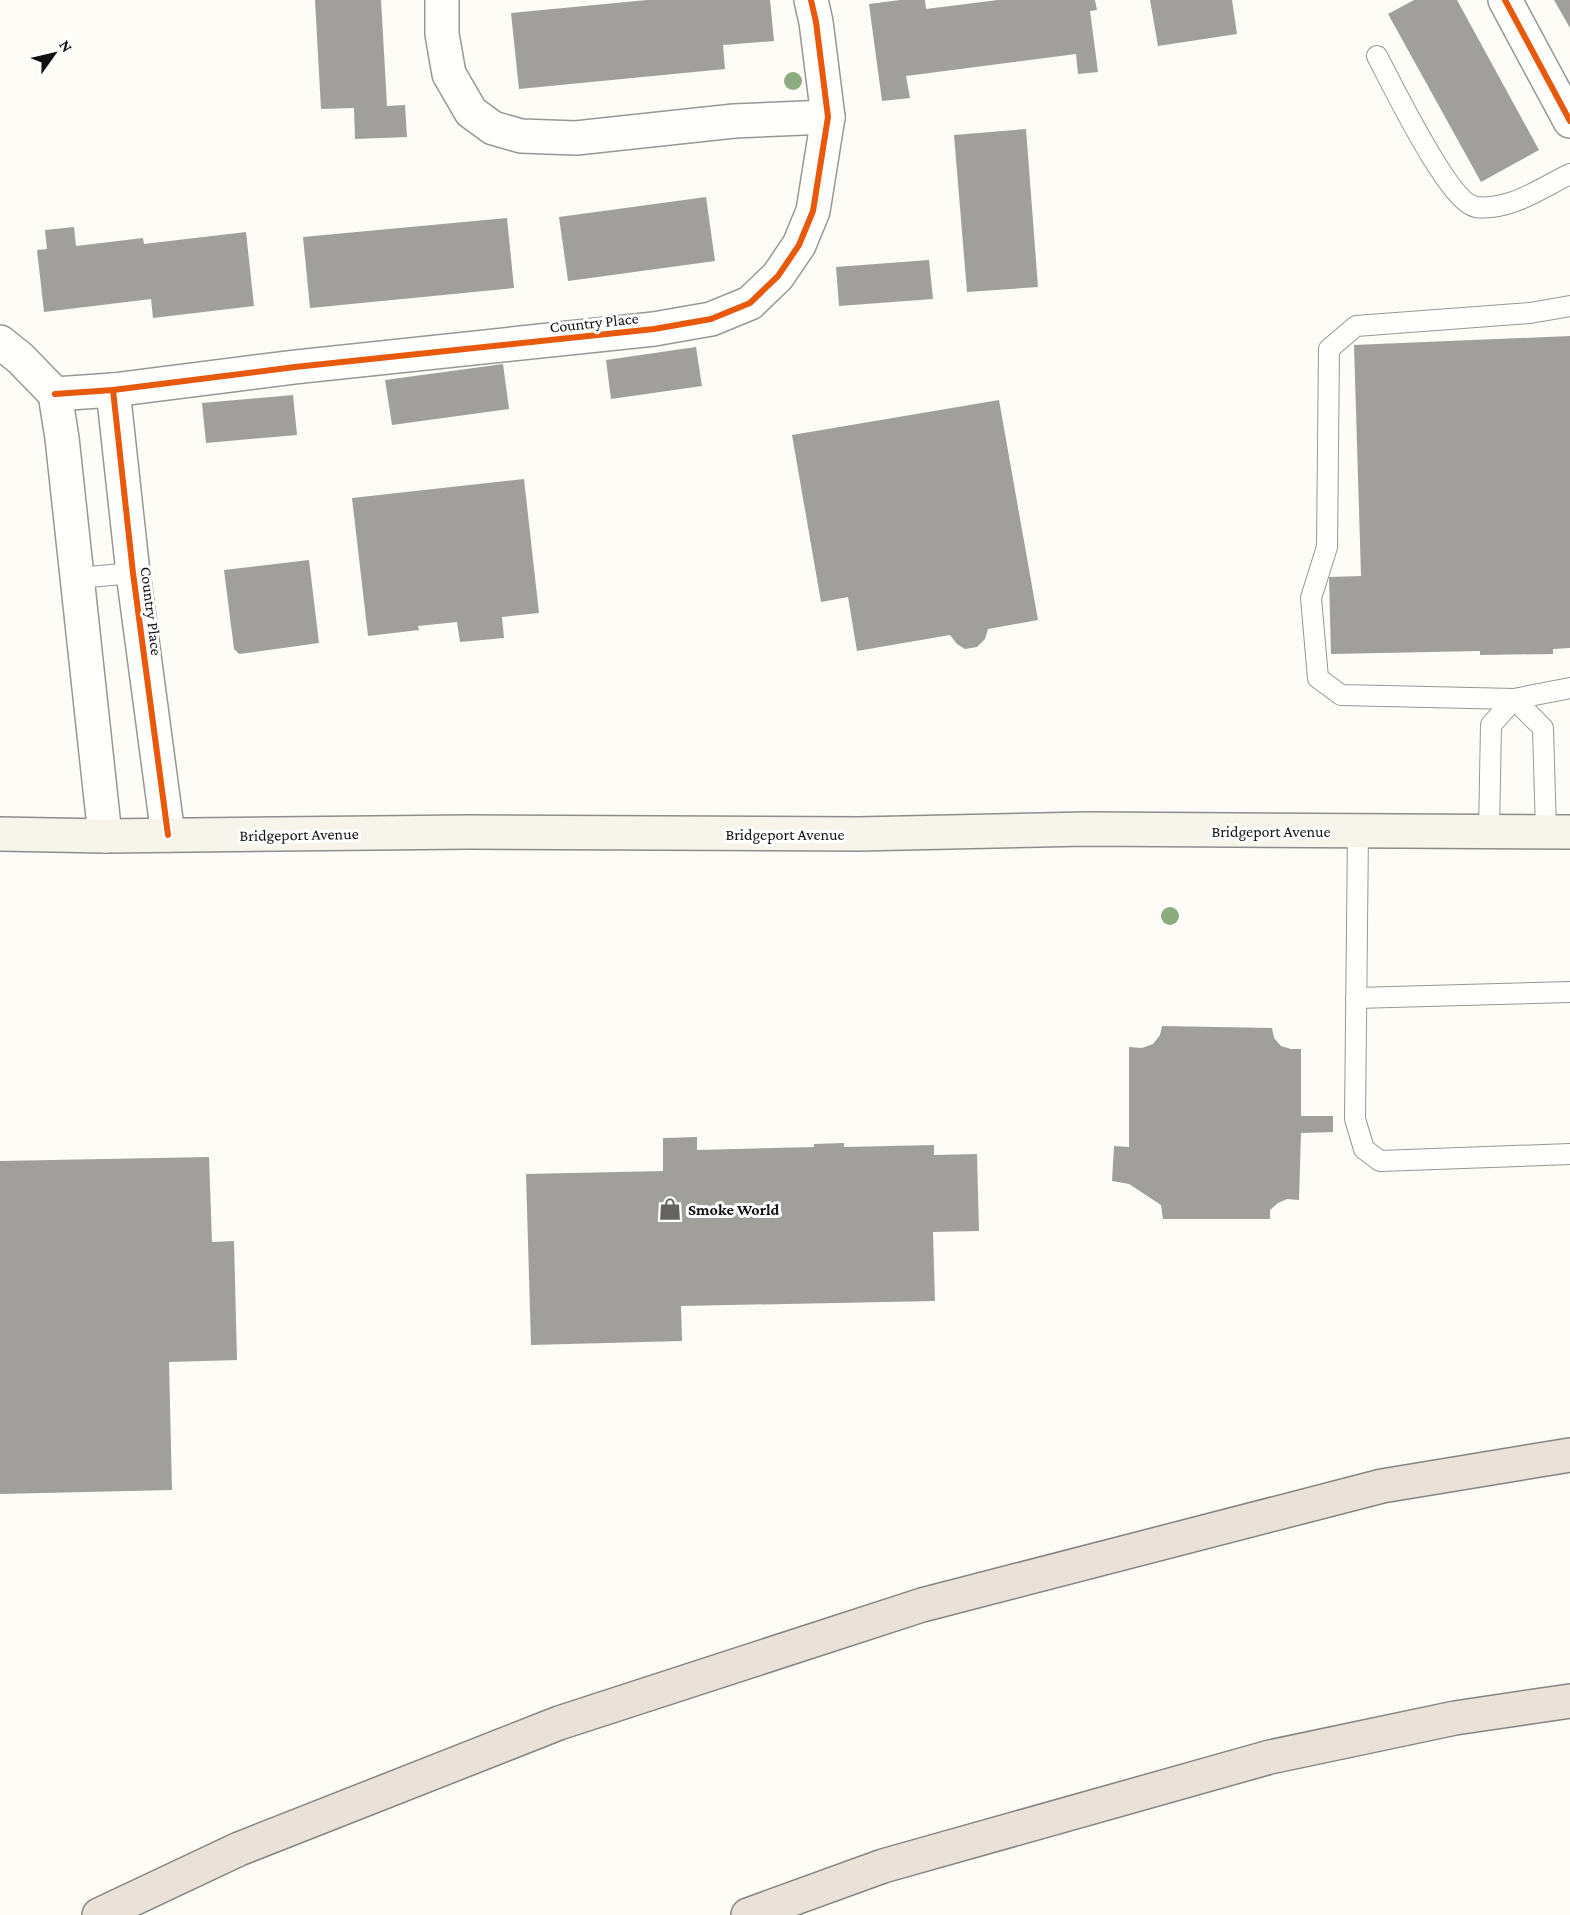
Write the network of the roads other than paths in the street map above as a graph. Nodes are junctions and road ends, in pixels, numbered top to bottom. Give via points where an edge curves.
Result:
1 (442, 0) edge
2 (811, 0) edge
3 (1505, 0) edge
4 (1377, 56) dead end
5 (828, 117) junction
6 (1570, 121) edge
7 (1570, 174) edge
8 (1570, 306) edge
9 (0, 342) edge
10 (113, 390) junction
11 (55, 394) junction
12 (133, 573) junction
13 (78, 578) junction
14 (1570, 687) edge
15 (1514, 699) junction
16 (1358, 831) junction
17 (1558, 831) edge
18 (1489, 832) junction
19 (0, 834) edge
20 (168, 835) junction
21 (105, 836) junction
22 (1570, 992) edge
23 (1356, 998) junction
24 (1570, 1154) edge
25 (1570, 1455) edge
26 (1570, 1701) edge
27 (99, 1915) edge
28 (748, 1915) edge

1 - 5 street via 442,34 450,74 471,112 493,128 521,136 576,138 734,121
2 - 5 street, Country Place
3 - 6 street
4 - 7 lane via 1439,169 1456,194 1474,207 1502,205 1523,198
5 - 10 street, Country Place via 813,211 799,245 777,276 750,303 711,319 654,329
8 - 15 lane via 1530,313 1356,326 1329,349 1327,547 1311,598 1318,678 1341,695
9 - 11 street
10 - 11 street, Country Place
10 - 12 street, Country Place
11 - 13 street
12 - 13 lane
12 - 20 street, Country Place
13 - 21 street
14 - 15 lane
15 - 17 lane via 1544,728
15 - 18 lane via 1491,724
16 - 18 main road, Bridgeport Avenue
16 - 20 main road, Bridgeport Avenue
16 - 23 lane
17 - 18 main road, Bridgeport Avenue
19 - 21 main road, Bridgeport Avenue
20 - 21 main road, Bridgeport Avenue
22 - 23 lane
23 - 24 lane via 1355,1119 1365,1149 1380,1161
25 - 27 highway via 1382,1486 922,1605 559,1723 239,1849
26 - 28 highway via 1455,1718 1270,1757 883,1866

